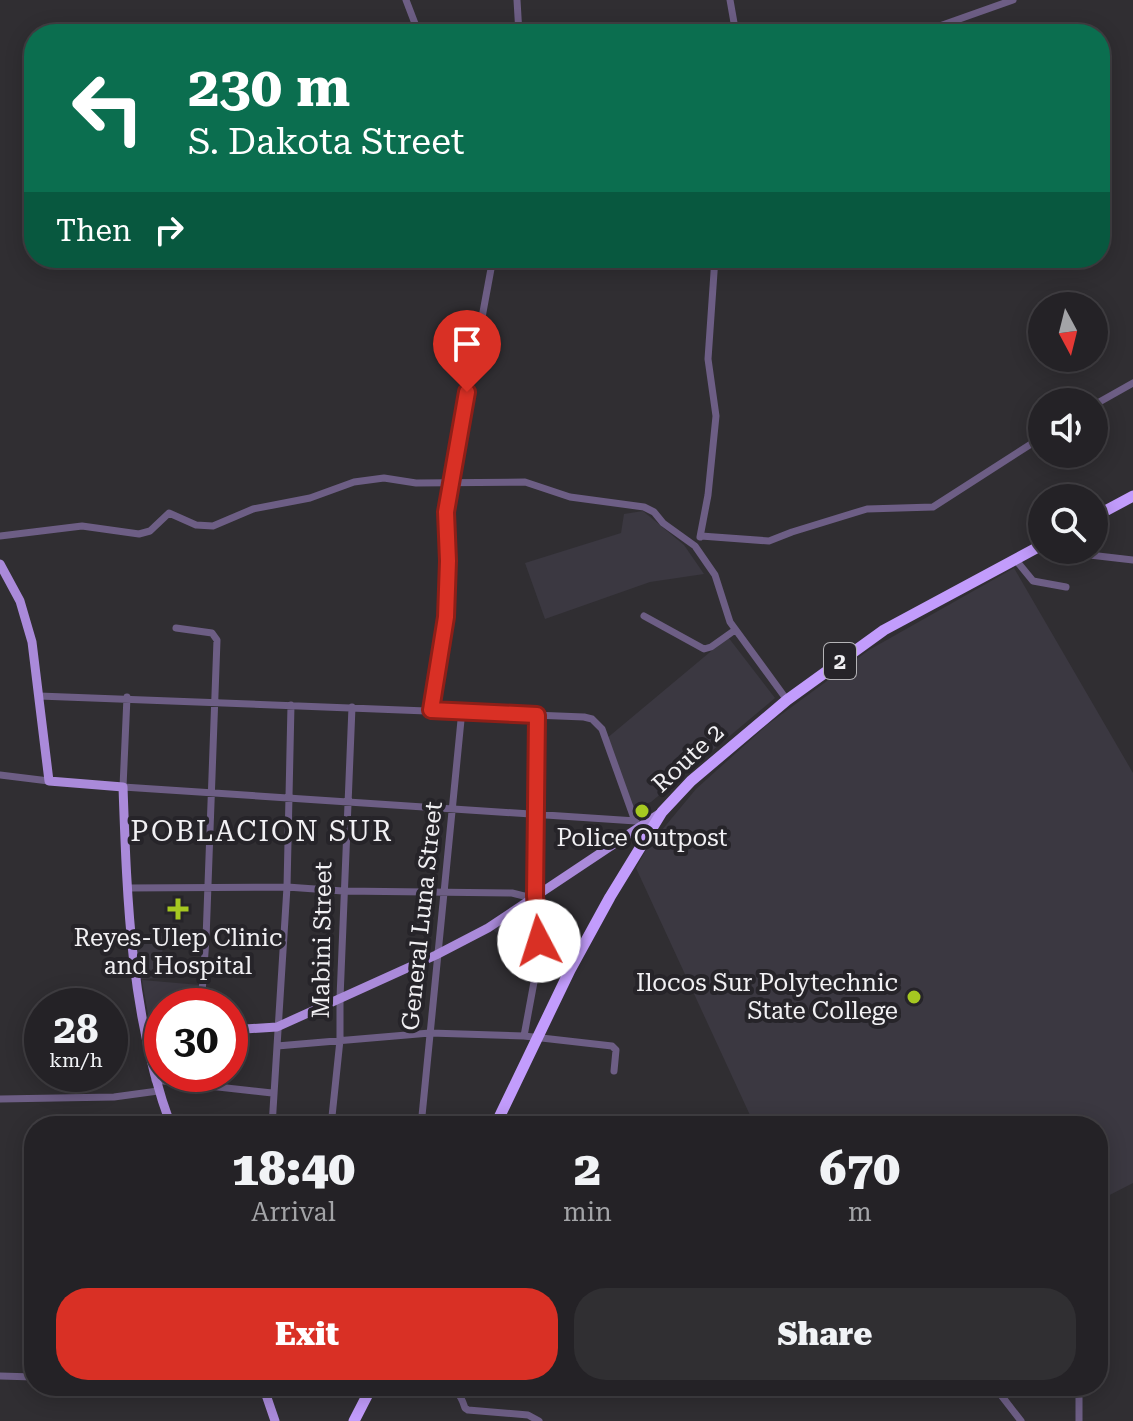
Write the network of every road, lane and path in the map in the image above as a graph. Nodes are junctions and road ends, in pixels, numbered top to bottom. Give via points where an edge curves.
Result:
1 (406, 0) edge
2 (517, 0) edge
3 (730, 0) edge
4 (1013, 0) edge
5 (415, 24) edge
6 (518, 24) edge
7 (734, 24) edge
8 (945, 24) edge
9 (491, 268) edge
10 (714, 268) edge
11 (1133, 383) edge
12 (1108, 397) edge
13 (1028, 446) edge
14 (451, 480) junction
15 (1133, 496) edge
16 (1108, 509) edge
17 (0, 536) edge
18 (701, 536) junction
19 (695, 546) junction
20 (1028, 552) edge
21 (1108, 557) edge
22 (1015, 559) junction
23 (1133, 560) edge
24 (0, 564) edge
25 (1066, 587) dead end
26 (644, 616) dead end
27 (176, 628) dead end
28 (735, 630) junction
29 (39, 696) junction
30 (127, 697) junction
31 (787, 700) junction
32 (214, 702) junction
33 (291, 705) junction
34 (352, 707) junction
35 (431, 710) junction
36 (462, 710) junction
37 (537, 715) junction
38 (0, 775) edge
39 (49, 781) junction
40 (123, 787) junction
41 (210, 792) junction
42 (288, 796) junction
43 (346, 802) junction
44 (453, 808) junction
45 (662, 812) junction
46 (535, 814) junction
47 (635, 821) junction
48 (646, 821) junction
49 (207, 887) junction
50 (287, 887) junction
51 (127, 888) junction
52 (343, 891) junction
53 (442, 893) junction
54 (534, 897) junction
55 (436, 955) junction
56 (202, 988) edge
57 (340, 998) junction
58 (144, 1026) edge
59 (277, 1027) junction
60 (248, 1029) edge
61 (430, 1033) junction
62 (524, 1036) junction
63 (536, 1039) junction
64 (340, 1040) junction
65 (277, 1046) junction
66 (614, 1071) dead end
67 (248, 1090) edge
68 (151, 1092) edge
69 (158, 1092) edge
70 (272, 1093) junction
71 (0, 1099) edge
72 (167, 1116) edge
73 (271, 1116) edge
74 (332, 1116) edge
75 (422, 1116) edge
76 (500, 1116) edge
77 (0, 1376) edge
78 (24, 1377) edge
79 (266, 1396) edge
80 (367, 1396) edge
81 (462, 1396) edge
82 (1002, 1396) edge
83 (1079, 1398) dead end
84 (275, 1421) edge
85 (354, 1421) edge
86 (539, 1421) edge
87 (1021, 1421) edge
88 (1079, 1421) edge

1 - 5 street
2 - 6 street
3 - 7 street
4 - 8 street
9 - 14 street
10 - 18 street via 708,359 716,416
11 - 12 street
13 - 18 street via 933,507 867,509 769,541
14 - 17 street via 369,479 205,527 172,513 139,534 82,526
14 - 19 street via 525,482 570,497 644,507
14 - 35 street via 446,617
15 - 16 highway
18 - 19 street
19 - 28 street via 715,575
20 - 22 highway, Route 2 / 2
21 - 23 street
22 - 25 street via 1033,581
22 - 31 highway, Route 2 / 2 via 884,630
24 - 29 main road via 28,624
26 - 28 street via 704,649
27 - 32 street via 216,636
28 - 31 street
29 - 30 street
29 - 39 main road
30 - 32 street
30 - 40 street
31 - 45 highway, Route 2 / 2
32 - 33 street
32 - 41 street
33 - 34 street
33 - 42 street
34 - 35 street
34 - 43 street, Mabini Street
35 - 36 street
36 - 37 street
36 - 44 street, General Luna Street
37 - 46 street
37 - 47 street via 597,722
38 - 39 street
39 - 40 main road
40 - 41 street
40 - 51 main road
41 - 42 street
41 - 49 street
42 - 43 street
42 - 50 street
43 - 44 street
43 - 52 street, Mabini Street
44 - 46 street
44 - 53 street, General Luna Street
45 - 48 main road
45 - 63 highway, Route 2 / 2 via 603,909
46 - 47 street
46 - 54 street
47 - 48 street
48 - 54 main road
49 - 50 street
49 - 51 street
49 - 56 street
50 - 52 street
50 - 59 street
51 - 58 main road
52 - 53 street
52 - 57 street, Mabini Street
53 - 54 street
53 - 55 street, General Luna Street
54 - 55 main road
54 - 62 street via 539,955
55 - 57 main road
55 - 61 street, General Luna Street
57 - 59 main road
57 - 64 street, Mabini Street
59 - 60 main road
59 - 65 street
61 - 62 street
61 - 64 street
61 - 75 street, General Luna Street
62 - 63 street
63 - 66 street via 612,1046
63 - 76 highway, Route 2 / 2
64 - 65 street
64 - 74 street, Mabini Street
65 - 70 street
67 - 70 street
68 - 71 street
69 - 72 main road
70 - 73 street
77 - 78 street
79 - 84 main road
80 - 85 highway
81 - 86 street via 468,1410 528,1415
82 - 87 street
83 - 88 street

